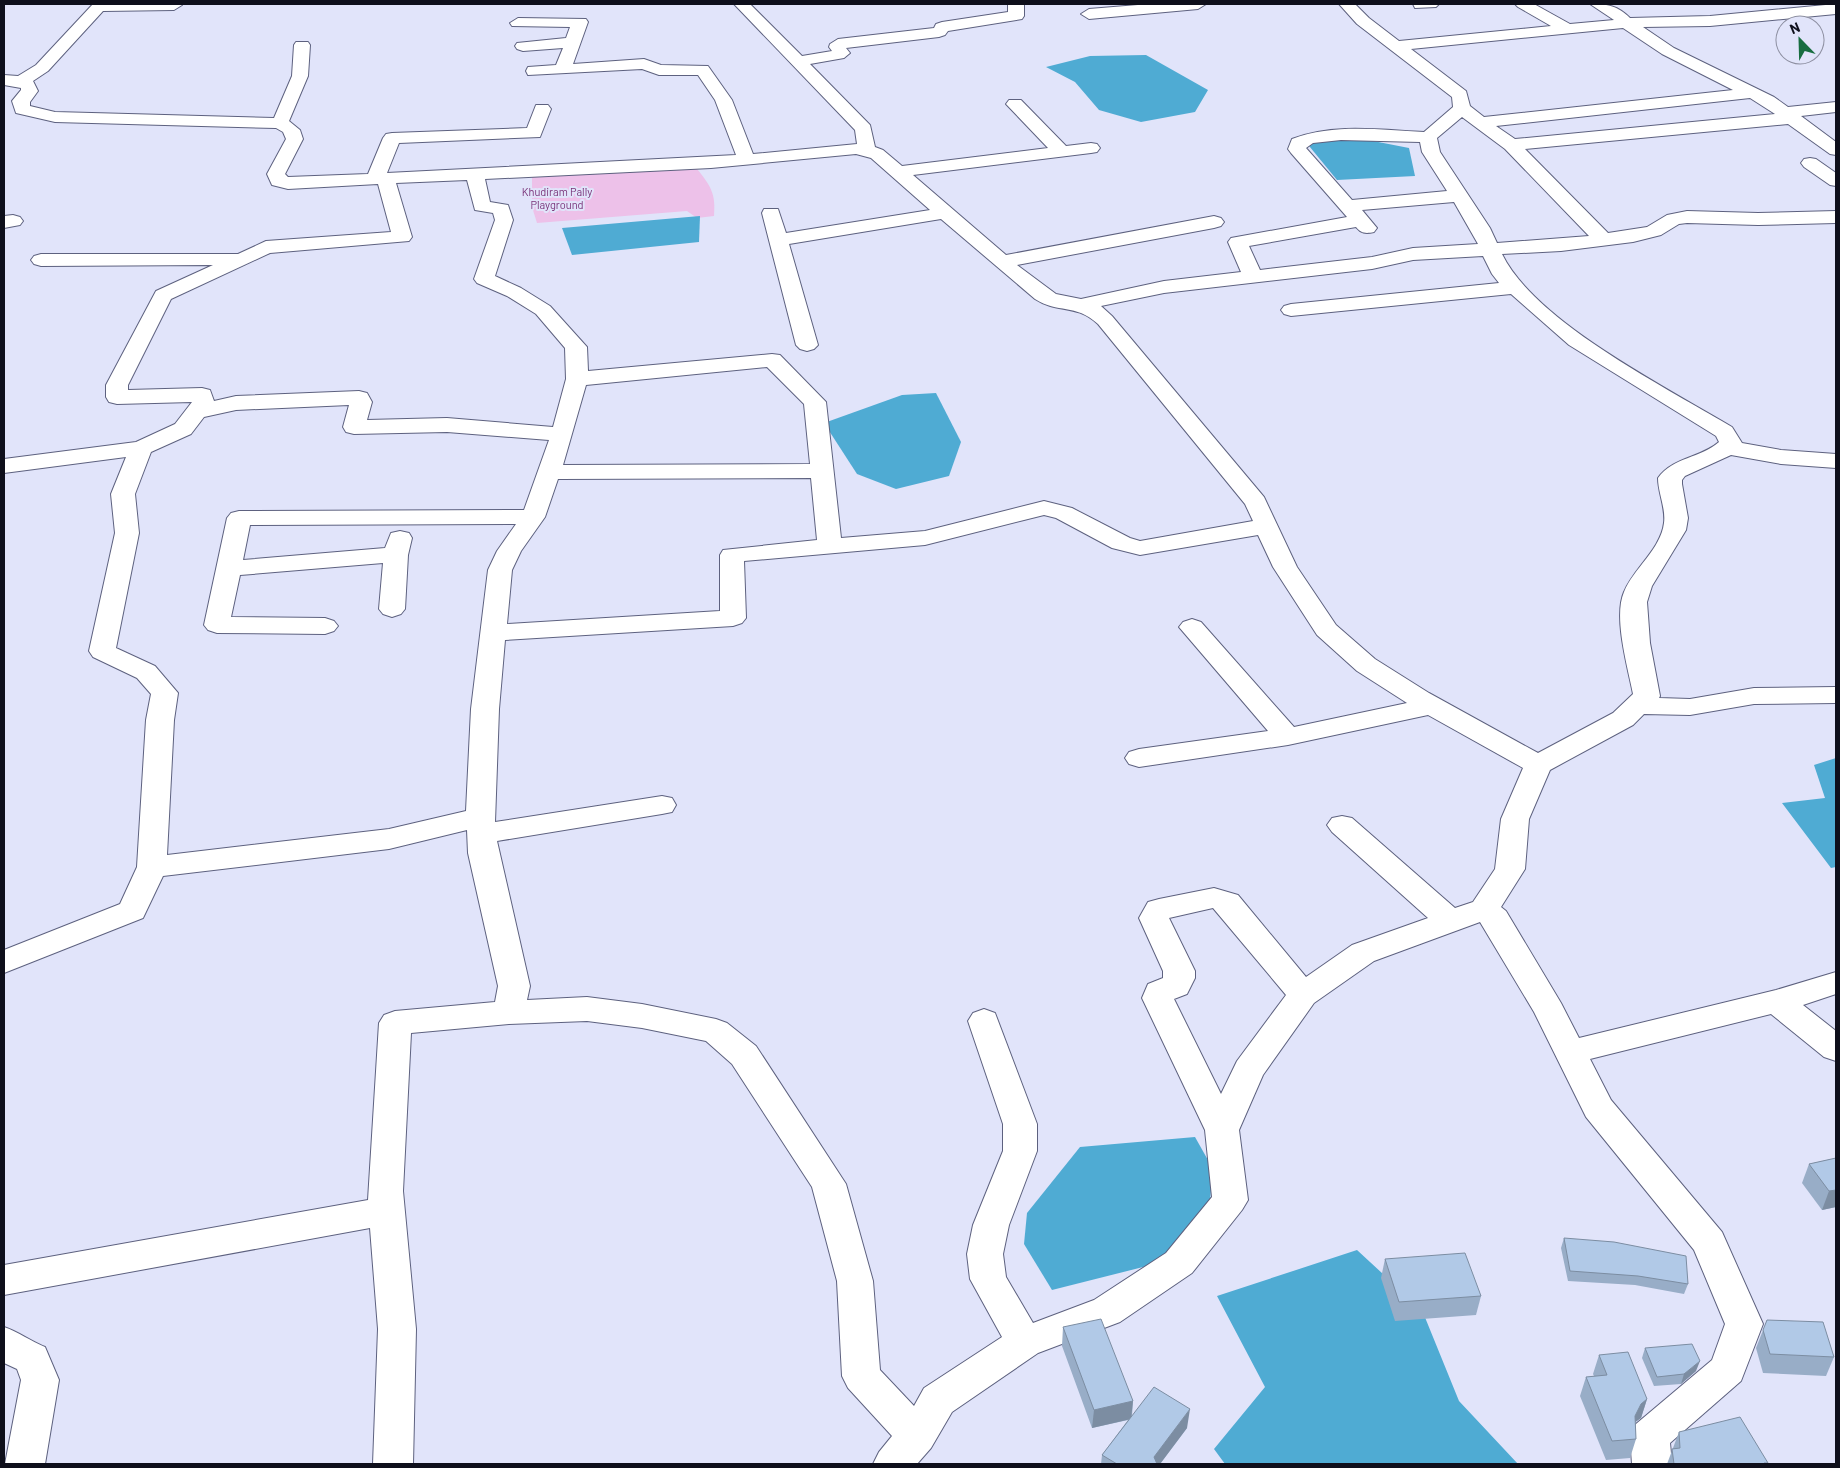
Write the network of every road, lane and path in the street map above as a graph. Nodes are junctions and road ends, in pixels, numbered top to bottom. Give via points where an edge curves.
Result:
1 (742, 4) edge
2 (1016, 4) edge
3 (1198, 4) edge
4 (1347, 4) edge
5 (1523, 4) edge
6 (1598, 4) edge
7 (1751, 4) edge
8 (100, 5) edge
9 (174, 5) dead end
10 (1836, 9) edge
11 (1089, 14) dead end
12 (1785, 15) edge
13 (1775, 16) edge
14 (1775, 16) edge
15 (518, 23) dead end
16 (1626, 23) junction
17 (1568, 29) junction
18 (574, 42) junction
19 (302, 45) dead end
20 (524, 46) dead end
21 (1397, 46) junction
22 (800, 61) junction
23 (563, 69) junction
24 (534, 71) dead end
25 (12, 81) edge
26 (1752, 93) junction
27 (1015, 104) dead end
28 (1836, 108) edge
29 (542, 109) dead end
30 (1472, 115) junction
31 (1789, 116) junction
32 (280, 123) junction
33 (1428, 137) junction
34 (1511, 145) junction
35 (1091, 148) dead end
36 (867, 150) junction
37 (1836, 150) edge
38 (1062, 152) junction
39 (746, 159) junction
40 (1810, 163) dead end
41 (897, 172) junction
42 (474, 174) junction
43 (380, 179) junction
44 (1836, 181) edge
45 (1459, 196) junction
46 (771, 213) dead end
47 (944, 213) junction
48 (1836, 217) edge
49 (1359, 218) junction
50 (1214, 222) dead end
51 (777, 240) junction
52 (1604, 240) junction
53 (1489, 248) junction
54 (245, 258) junction
55 (41, 260) dead end
56 (1001, 262) junction
57 (1253, 278) junction
58 (1516, 287) junction
59 (1084, 304) junction
60 (1291, 310) dead end
61 (807, 345) dead end
62 (577, 379) junction
63 (196, 412) junction
64 (562, 434) junction
65 (1727, 447) junction
66 (141, 448) junction
67 (1836, 461) edge
68 (4, 466) edge
69 (821, 471) junction
70 (549, 472) junction
71 (533, 517) junction
72 (406, 518) junction
73 (1267, 526) junction
74 (830, 547) junction
75 (396, 555) junction
76 (229, 568) junction
77 (392, 608) dead end
78 (325, 626) dead end
79 (1192, 627) dead end
80 (493, 633) junction
81 (1836, 695) edge
82 (1432, 706) junction
83 (1636, 706) junction
84 (1288, 737) junction
85 (1139, 758) dead end
86 (1538, 765) junction
87 (662, 805) dead end
88 (1342, 825) dead end
89 (481, 826) junction
90 (152, 867) junction
91 (1484, 909) junction
92 (1450, 921) junction
93 (4, 962) edge
94 (1836, 982) edge
95 (1303, 995) junction
96 (1777, 1001) junction
97 (509, 1012) junction
98 (984, 1021) dead end
99 (1836, 1049) edge
100 (1570, 1052) junction
101 (1222, 1130) junction
102 (386, 1211) junction
103 (4, 1280) edge
104 (1025, 1342) junction
105 (4, 1343) edge
106 (918, 1436) junction
107 (25, 1464) edge
108 (393, 1464) edge
109 (893, 1464) edge
110 (1652, 1464) edge

1 - 22 street
2 - 22 street via 1016,16 942,28 939,32 838,44 842,53 838,55
3 - 11 street
4 - 21 street via 1363,21
5 - 17 street
6 - 16 street
7 - 14 street
8 - 9 street
8 - 25 street via 42,68
10 - 12 street
13 - 16 street
15 - 18 street via 580,22
16 - 17 street
16 - 26 street via 1668,51
17 - 21 street
18 - 20 street
18 - 23 street
19 - 32 street via 300,76
21 - 30 street via 1460,95
22 - 36 street via 864,129
23 - 24 street
23 - 39 street via 644,64 659,70 702,70 738,130
25 - 32 street via 29,85 30,91 16,114
26 - 30 street
26 - 31 street
27 - 38 street
28 - 31 street
29 - 43 street via 534,133 392,138
30 - 33 street
30 - 34 street
31 - 34 street
31 - 37 street
32 - 43 street via 296,135 276,174 278,181
33 - 45 street via 1431,152
33 - 49 street via 1312,137 1298,143 1298,149
34 - 52 street
35 - 38 street
36 - 39 street
36 - 41 street via 877,154
38 - 41 street
39 - 42 street
40 - 44 street
41 - 47 street
42 - 43 street
42 - 62 street via 482,206 501,209 504,220 484,279 514,292 542,310 576,347
43 - 54 street via 402,237 266,246
45 - 49 street
45 - 53 street
46 - 51 street
47 - 51 street
47 - 56 street
48 - 52 street via 1687,217 1665,222 1654,231
49 - 57 street via 1238,242
50 - 56 street
51 - 61 street
52 - 53 street
53 - 57 street via 1413,254
53 - 58 street via 1502,274
54 - 55 street
54 - 63 street via 163,295 117,385 117,397 202,395 203,404
56 - 59 street via 1052,300
57 - 59 street via 1164,287
58 - 60 street
58 - 65 street via 1542,314 1576,341 1724,432 1731,443
59 - 73 street via 1105,320 1256,502
62 - 64 street
62 - 69 street via 772,360 815,402
63 - 64 street via 236,403 359,398 361,402 354,428 447,425
63 - 66 street via 183,429
64 - 70 street
65 - 67 street via 1781,457
65 - 83 street via 1688,463 1670,478 1676,526 1635,595 1634,616 1647,696
66 - 68 street
66 - 90 street via 123,494 126,533 102,651 146,672 165,693 160,720
69 - 70 street
69 - 74 street
70 - 71 street
71 - 72 street
71 - 80 street via 500,570
72 - 75 street
72 - 76 street via 239,518
73 - 74 street via 1140,548 1121,543 1064,513 1044,508 924,538
73 - 82 street via 1285,567 1326,630 1366,665
74 - 80 street via 732,554 733,618
75 - 76 street
75 - 77 street
76 - 78 street via 217,625
79 - 84 street
80 - 89 street via 485,710
81 - 83 street via 1754,696 1690,707
82 - 84 street
82 - 86 street
83 - 86 street via 1624,719
84 - 85 street
86 - 91 street via 1515,819 1510,869
87 - 89 street
88 - 92 street
89 - 90 street
89 - 97 street via 483,853 514,986
90 - 93 street via 132,911
91 - 92 street
91 - 100 street via 1496,918
92 - 95 street via 1363,954
94 - 96 street
95 - 101 street via 1249,1070
95 - 101 street via 1227,902 1214,898 1159,909 1154,913 1179,978 1176,986 1159,992 1158,998
96 - 99 street
96 - 100 street
97 - 102 street via 395,1023
97 - 106 street via 587,1009 642,1016 716,1031 744,1055 829,1184 855,1281 861,1376
98 - 104 street via 1020,1124 1020,1151 991,1225 985,1254 988,1279
100 - 110 street via 1598,1108 1709,1242 1744,1324 1728,1370 1650,1436
101 - 104 street via 1230,1200 1179,1263 1107,1311
102 - 103 street
102 - 108 street via 397,1330
104 - 106 street via 938,1400
105 - 107 street via 9,1349 32,1358 40,1380
106 - 109 street

